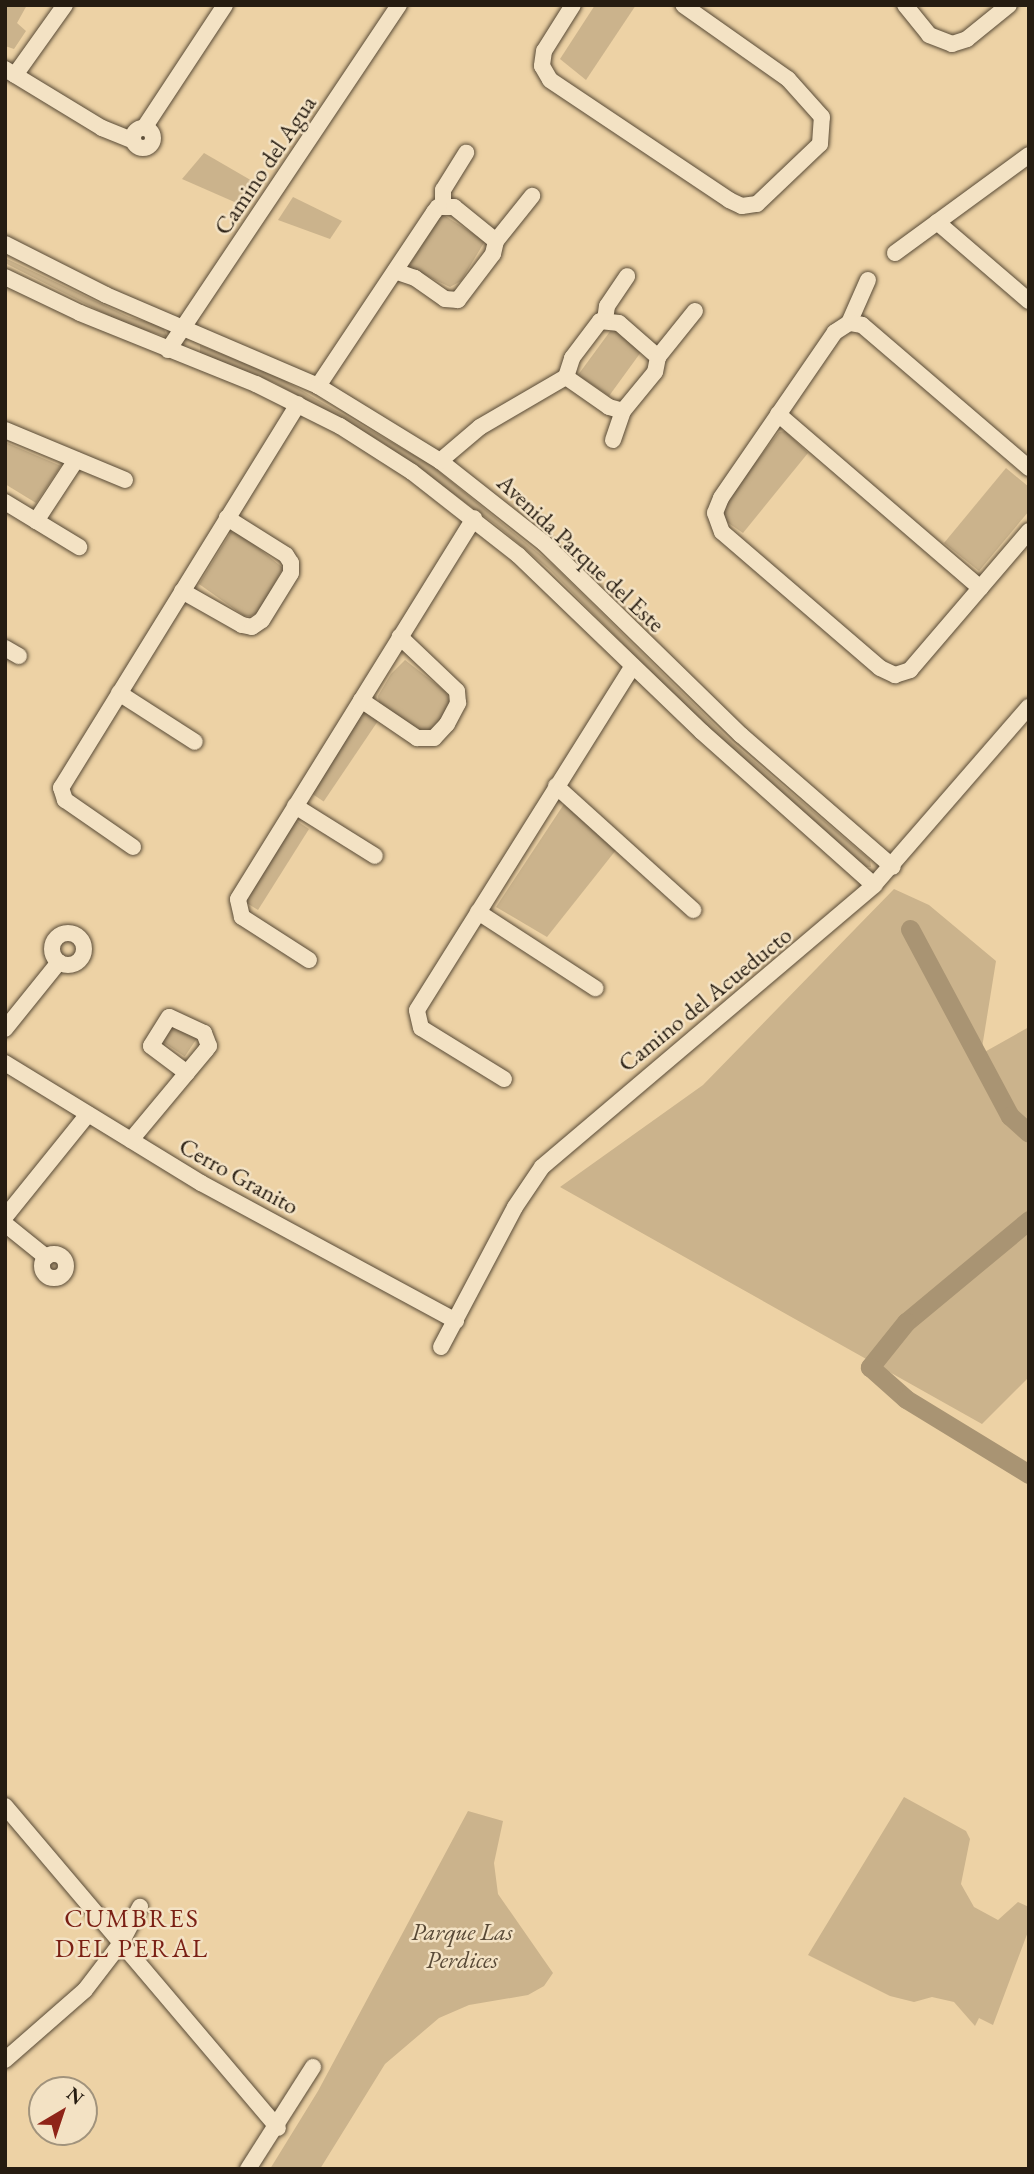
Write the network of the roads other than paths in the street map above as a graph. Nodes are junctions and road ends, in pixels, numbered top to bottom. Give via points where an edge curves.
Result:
1 (65, 5) edge
2 (225, 5) edge
3 (399, 5) edge
4 (573, 5) edge
5 (683, 5) edge
6 (905, 5) edge
7 (1009, 5) edge
8 (10, 72) edge
9 (466, 153) dead end
10 (1029, 155) edge
11 (532, 196) dead end
12 (443, 205) junction
13 (937, 222) junction
14 (496, 241) junction
15 (5, 244) edge
16 (895, 253) dead end
17 (395, 271) junction
18 (627, 276) dead end
19 (5, 277) edge
20 (868, 280) dead end
21 (1029, 301) edge
22 (695, 311) dead end
23 (605, 320) junction
24 (849, 323) junction
25 (184, 327) junction
26 (168, 350) junction
27 (659, 357) junction
28 (566, 377) junction
29 (318, 386) junction
30 (298, 404) junction
31 (623, 411) junction
32 (778, 414) junction
33 (5, 430) edge
34 (613, 440) dead end
35 (76, 460) junction
36 (440, 461) junction
37 (1029, 468) edge
38 (125, 480) dead end
39 (5, 502) edge
40 (228, 518) junction
41 (474, 518) junction
42 (36, 521) junction
43 (1029, 531) edge
44 (79, 547) dead end
45 (980, 588) junction
46 (182, 591) junction
47 (400, 637) junction
48 (633, 666) junction
49 (119, 693) junction
50 (361, 701) junction
51 (1029, 707) edge
52 (195, 742) dead end
53 (556, 786) junction
54 (295, 806) junction
55 (133, 847) dead end
56 (375, 856) dead end
57 (893, 867) junction
58 (874, 885) junction
59 (693, 910) dead end
60 (478, 912) junction
61 (309, 960) dead end
62 (58, 962) dead end
63 (595, 988) dead end
64 (5, 1029) edge
65 (5, 1063) edge
66 (187, 1073) dead end
67 (504, 1079) dead end
68 (88, 1114) junction
69 (131, 1140) junction
70 (5, 1216) edge
71 (5, 1224) edge
72 (46, 1257) dead end
73 (456, 1321) junction
74 (441, 1347) dead end
75 (5, 1806) edge
76 (140, 1907) dead end
77 (121, 1943) junction
78 (5, 2060) edge
79 (313, 2067) dead end
80 (278, 2128) junction
81 (248, 2169) edge

1 - 8 street
2 - 8 street via 138,134 102,128
3 - 25 street, Camino del Agua
4 - 5 street via 544,51 542,66 555,85 729,200 750,206 764,200 787,172 815,150 824,125 819,109 802,91
6 - 7 street via 929,36 945,43 967,39
9 - 12 street via 443,190
10 - 13 street
11 - 14 street
12 - 14 street via 454,207
12 - 17 street
13 - 16 street
13 - 21 street
14 - 17 street via 493,254 458,300 445,299 415,278
15 - 25 street, Avenida Parque del Este via 106,295
17 - 29 street
18 - 23 street via 607,306
19 - 26 street, Avenida Parque del Este
20 - 24 street
22 - 27 street
23 - 27 street via 619,323
23 - 28 street via 596,324 575,353
24 - 32 street via 835,332
24 - 37 street via 867,329
25 - 26 street, Camino del Agua
25 - 29 street, Avenida Parque del Este
26 - 30 street, Avenida Parque del Este
27 - 31 street via 655,372
28 - 31 street via 609,407
28 - 36 street via 481,427
29 - 36 street, Avenida Parque del Este
30 - 40 street
30 - 41 street, Avenida Parque del Este via 380,450
31 - 34 street
32 - 45 street
32 - 45 street via 717,506 716,520 722,532 890,674 910,670
33 - 35 street
35 - 38 street
35 - 42 street
36 - 57 street, Avenida Parque del Este via 544,543 741,735
39 - 42 street
40 - 46 street
40 - 46 street via 286,555 291,563 289,577 262,620 252,627 242,625
41 - 47 street
41 - 48 street, Avenida Parque del Este
42 - 44 street
43 - 45 street
46 - 49 street
47 - 50 street
47 - 50 street via 457,691 458,703 447,724 434,738 417,738
48 - 53 street
48 - 58 street, Avenida Parque del Este
49 - 52 street
49 - 55 street via 60,793
50 - 54 street
51 - 57 street, Camino del Acueducto
53 - 59 street
53 - 60 street
54 - 56 street
54 - 61 street via 237,904 245,920
57 - 58 street, Camino del Acueducto
58 - 73 street, Camino del Acueducto via 559,1148 522,1196
60 - 63 street
60 - 67 street via 419,1006 416,1019 425,1031
62 - 64 street
65 - 68 street, Cerro Granito
66 - 69 street
68 - 69 street, Cerro Granito
68 - 70 street
69 - 73 street, Cerro Granito
71 - 72 street
73 - 74 street, Camino del Acueducto
75 - 77 street
76 - 77 street
77 - 78 street via 85,1990
77 - 80 street
79 - 80 street
80 - 81 street

